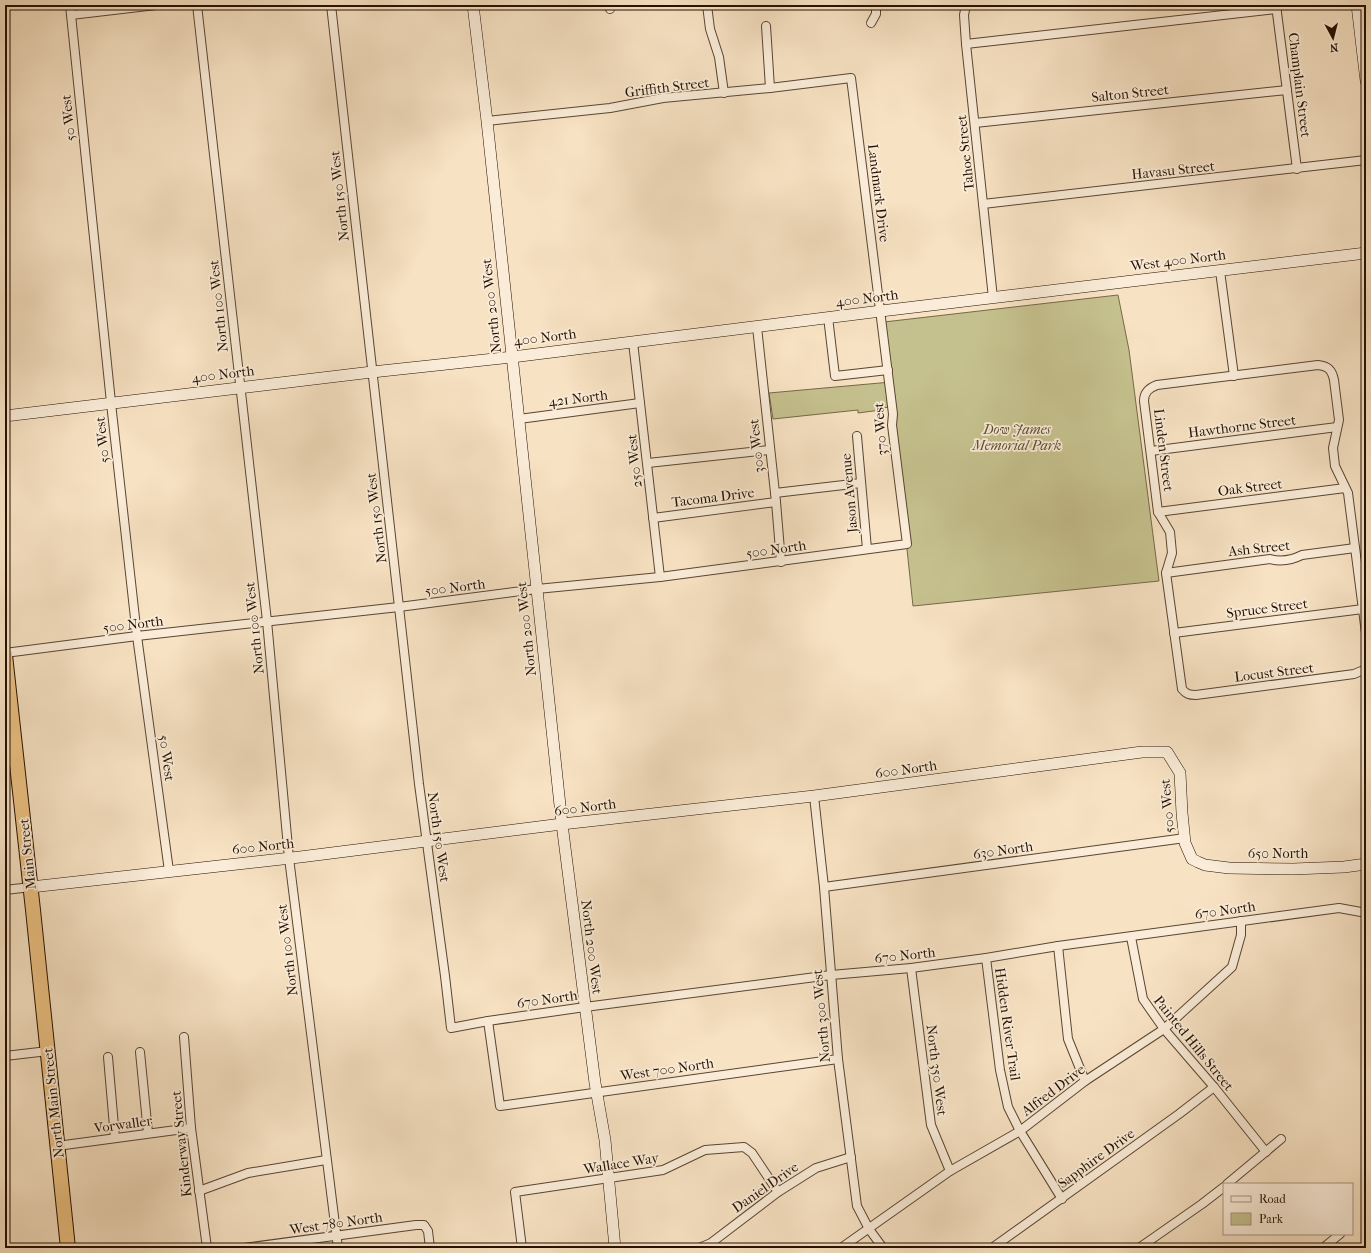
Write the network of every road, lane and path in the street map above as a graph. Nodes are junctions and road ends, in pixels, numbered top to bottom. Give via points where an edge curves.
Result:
1 (70, 5) edge
2 (156, 5) edge
3 (198, 5) edge
4 (331, 5) edge
5 (473, 5) edge
6 (707, 5) edge
7 (876, 5) edge
8 (966, 5) edge
9 (1357, 5) edge
10 (1277, 7) edge
11 (71, 15) junction
12 (871, 23) dead end
13 (766, 26) dead end
14 (966, 44) junction
15 (851, 78) joint
16 (1366, 81) edge
17 (770, 88) junction
18 (1287, 90) junction
19 (724, 93) junction
20 (487, 121) junction
21 (975, 123) junction
22 (1366, 160) edge
23 (1297, 169) junction
24 (983, 204) junction
25 (1366, 253) edge
26 (1220, 271) junction
27 (993, 298) junction
28 (881, 311) junction
29 (828, 318) junction
30 (757, 327) junction
31 (633, 342) junction
32 (512, 357) junction
33 (888, 370) junction
34 (372, 372) junction
35 (1234, 376) junction
36 (240, 387) junction
37 (111, 402) junction
38 (640, 403) junction
39 (5, 416) edge
40 (519, 418) junction
41 (1338, 427) junction
42 (857, 436) dead end
43 (770, 450) junction
44 (1150, 451) junction
45 (648, 463) junction
46 (861, 483) junction
47 (1345, 488) junction
48 (775, 493) junction
49 (776, 502) junction
50 (1158, 512) junction
51 (653, 518) junction
52 (907, 544) joint
53 (867, 548) junction
54 (1355, 548) junction
55 (781, 562) junction
56 (1166, 573) junction
57 (660, 577) junction
58 (537, 589) junction
59 (399, 607) junction
60 (1363, 609) junction
61 (267, 621) junction
62 (1174, 633) junction
63 (1366, 633) edge
64 (137, 636) junction
65 (5, 654) edge
66 (1366, 669) edge
67 (1185, 693) joint
68 (1167, 752) joint
69 (814, 796) junction
70 (562, 824) junction
71 (1185, 838) junction
72 (427, 842) junction
73 (289, 858) junction
74 (1192, 859) joint
75 (1366, 864) edge
76 (169, 871) junction
77 (31, 886) junction
78 (824, 887) junction
79 (5, 890) edge
80 (1361, 912) dead end
81 (1241, 921) junction
82 (1131, 937) junction
83 (1058, 946) junction
84 (38, 957) joint
85 (986, 958) junction
86 (911, 968) junction
87 (831, 975) junction
88 (585, 1007) junction
89 (488, 1021) junction
90 (451, 1028) joint
91 (1164, 1029) junction
92 (184, 1037) dead end
93 (48, 1051) junction
94 (140, 1052) dead end
95 (5, 1056) edge
96 (108, 1057) dead end
97 (838, 1059) junction
98 (1085, 1081) junction
99 (1214, 1087) junction
100 (596, 1092) junction
101 (191, 1128) junction
102 (1020, 1131) junction
103 (148, 1133) junction
104 (115, 1138) junction
105 (1281, 1139) dead end
106 (58, 1146) junction
107 (1266, 1152) junction
108 (851, 1157) junction
109 (326, 1160) junction
110 (950, 1171) junction
111 (608, 1179) junction
112 (1228, 1183) edge
113 (1223, 1188) edge
114 (200, 1191) junction
115 (778, 1192) junction
116 (1062, 1199) junction
117 (869, 1229) junction
118 (1339, 1235) edge
119 (336, 1236) junction
120 (258, 1247) edge
121 (68, 1248) edge
122 (207, 1248) edge
123 (244, 1248) edge
124 (338, 1248) edge
125 (430, 1248) edge
126 (522, 1248) edge
127 (614, 1248) edge
128 (699, 1248) edge
129 (841, 1248) edge
130 (883, 1248) edge
131 (992, 1248) edge
132 (1139, 1248) edge
133 (1323, 1248) edge

1 - 11 street, 50 West
2 - 11 street
3 - 36 street, North 100 West
4 - 34 street, North 150 West
5 - 20 street, North 200 West
6 - 19 street
7 - 12 street via 876,14
8 - 14 street, Tahoe Street
9 - 16 street
10 - 14 street
10 - 18 street, Champlain Street
11 - 37 street, 50 West
13 - 17 street
14 - 21 street, Tahoe Street
15 - 17 street, Griffith Street
15 - 28 street, Landmark Drive
17 - 19 street, Griffith Street
18 - 21 street, Salton Street
18 - 23 street, Champlain Street
19 - 20 street, Griffith Street via 663,98 610,108
20 - 32 street, North 200 West
21 - 24 street, Tahoe Street
22 - 23 street, Havasu Street
23 - 24 street, Havasu Street
24 - 27 street, Tahoe Street
25 - 26 street, West 400 North
26 - 27 street, West 400 North
26 - 35 street
27 - 28 street, 400 North
28 - 29 street, 400 North
28 - 33 street, 370 West
29 - 30 street, 400 North
29 - 33 street via 835,376
30 - 31 street, 400 North
30 - 43 street, 300 West
31 - 32 street, 400 North
31 - 38 street, 250 West
32 - 34 street, 400 North
32 - 40 street, North 200 West
33 - 52 street, 370 West
34 - 36 street, 400 North
34 - 59 street, North 150 West
35 - 41 street, Linden Street via 1325,366 1333,374
35 - 44 street, Linden Street via 1150,388 1144,401
36 - 37 street, 400 North
36 - 61 street, North 100 West
37 - 39 street, 400 North
37 - 64 street, 50 West
38 - 40 street, 421 North
38 - 45 street, 250 West
40 - 58 street, North 200 West
41 - 44 street, Hawthorne Street
41 - 47 street via 1333,448 1334,460
42 - 46 street, Jason Avenue
43 - 45 street
43 - 48 street, 300 West
44 - 50 street, Linden Street
45 - 51 street, 250 West
46 - 48 street
46 - 53 street, Jason Avenue
47 - 50 street, Oak Street
47 - 54 street via 1348,493
48 - 49 street, 300 West
49 - 51 street, Tacoma Drive
49 - 55 street, 300 West
50 - 56 street, Linden Street via 1170,532 1172,553
51 - 57 street, 250 West
52 - 53 street, 500 North
53 - 55 street, 500 North
54 - 56 street, Ash Street via 1302,555 1294,559 1270,559
54 - 60 street
55 - 57 street, 500 North
56 - 62 street, Linden Street
57 - 58 street, 500 North
58 - 59 street, 500 North
58 - 70 street, North 200 West
59 - 61 street, 500 North
59 - 72 street, North 150 West
60 - 62 street, Spruce Street
60 - 63 street
61 - 64 street, 500 North
61 - 73 street, North 100 West
62 - 67 street, Linden Street via 1180,683
64 - 65 street, 500 North
64 - 76 street, 50 West
65 - 77 highway, Main Street
66 - 67 street, Locust Street via 1354,674 1196,695
68 - 69 street, 600 North via 1142,752
68 - 71 street, 500 West via 1180,773
69 - 70 street, 600 North
69 - 78 street, North 300 West
70 - 72 street, 600 North
70 - 88 street, North 200 West
71 - 74 street, 500 West
71 - 78 street, 630 North
72 - 73 street, 600 North
72 - 90 street, North 150 West
73 - 76 street, 600 North
73 - 109 street, North 100 West
74 - 75 street, 650 North via 1205,865 1229,868 1293,869
76 - 77 street, 600 North
77 - 79 street, 600 North
77 - 84 highway, Main Street
78 - 87 street, North 300 West
80 - 81 street, 670 North via 1339,908
81 - 82 street, 670 North
81 - 91 street, Alfred Drive via 1241,935 1232,967
82 - 83 street, 670 North
82 - 91 street, Painted Hills Street via 1142,1000
83 - 85 street, 670 North
83 - 98 street via 1068,1039
84 - 93 highway, North Main Street
85 - 86 street, 670 North
85 - 102 street, Hidden River Trail via 1000,1070 1008,1107
86 - 87 street, 670 North
86 - 110 street, North 350 West via 931,1125
87 - 88 street, 670 North
87 - 97 street, North 300 West
88 - 89 street, 670 North
88 - 100 street, North 200 West
89 - 90 street, 670 North
89 - 100 street, West 700 North via 500,1106
91 - 98 street, Alfred Drive
91 - 99 street, Painted Hills Street
92 - 101 street, Kinderway Street
93 - 95 street
93 - 106 highway, North Main Street
94 - 103 street
96 - 104 street
97 - 100 street, West 700 North
97 - 108 street, North 300 West
98 - 102 street, Alfred Drive
99 - 107 street, Painted Hills Street
99 - 116 street, Sapphire Drive
100 - 111 street, North 200 West via 605,1140
101 - 103 street, Vorwaller
101 - 114 street, Kinderway Street
102 - 110 street, Alfred Drive
102 - 116 street, Hidden River Trail
103 - 104 street, Vorwaller
104 - 106 street, Vorwaller
105 - 107 street
106 - 121 highway, North Main Street
107 - 112 street
108 - 115 street, Daniel Drive via 816,1168
108 - 117 street, North 300 West via 857,1206
109 - 114 street via 248,1173
109 - 119 street, North 100 West
110 - 117 street, Alfred Drive
111 - 115 street, Wallace Way via 663,1170 705,1150 744,1147 752,1153
111 - 126 street, Wallace Way via 515,1192
111 - 127 street, North 200 West
113 - 132 street
114 - 122 street, Kinderway Street
115 - 128 street, Daniel Drive via 711,1243
116 - 131 street, Sapphire Drive
117 - 129 street, Alfred Drive
117 - 130 street, North 300 West
118 - 133 street
119 - 120 street, West 780 North
119 - 124 street, North 100 West
119 - 125 street, West 780 North via 424,1225 428,1231
120 - 123 street, West 780 North

